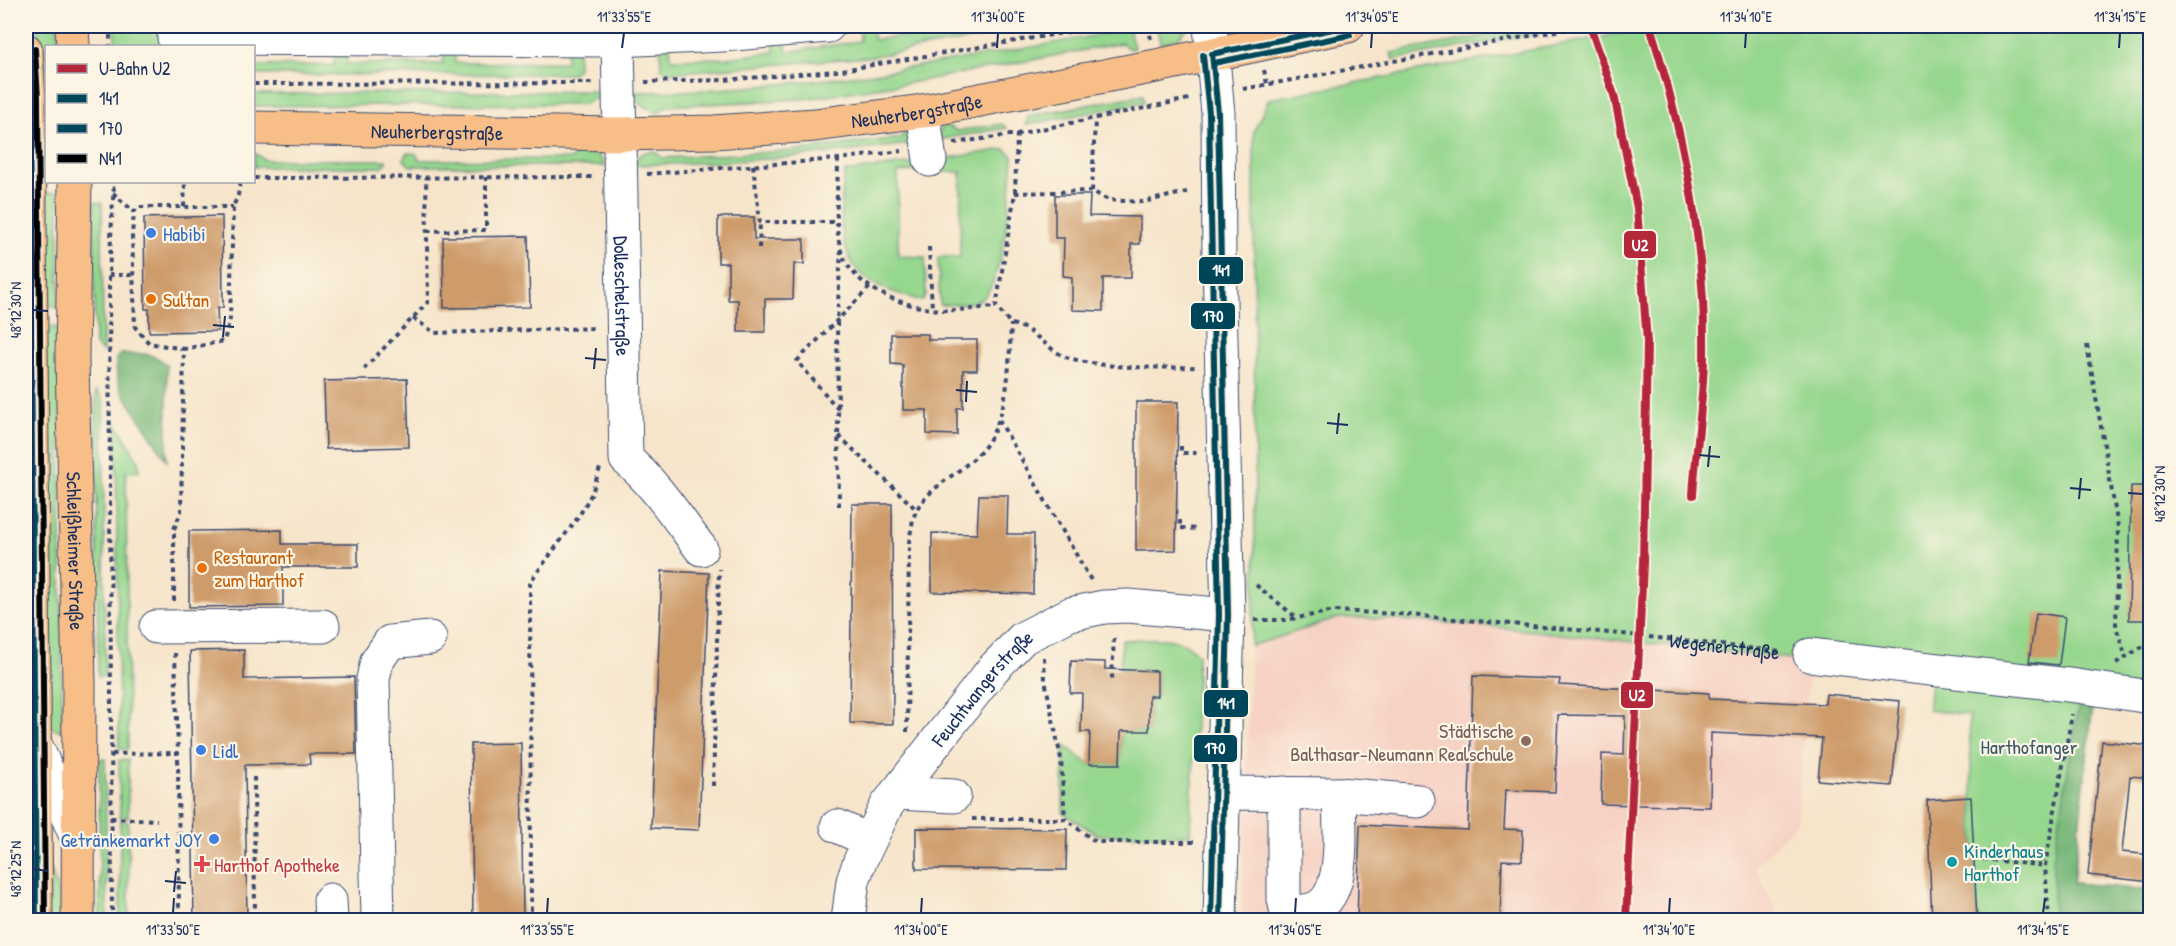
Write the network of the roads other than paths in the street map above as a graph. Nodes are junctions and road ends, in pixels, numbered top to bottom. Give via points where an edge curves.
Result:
1 (72, 26) edge
2 (828, 26) edge
3 (1348, 26) edge
4 (722, 30) edge
5 (399, 33) edge
6 (174, 38) dead end
7 (618, 40) junction
8 (1211, 40) edge
9 (73, 45) edge
10 (26, 50) edge
11 (923, 111) junction
12 (34, 128) edge
13 (255, 128) edge
14 (619, 134) junction
15 (930, 160) dead end
16 (75, 183) edge
17 (72, 335) junction
18 (30, 336) junction
19 (29, 503) edge
20 (701, 549) road end
21 (1228, 615) junction
22 (323, 626) dead end
23 (165, 627) road end
24 (430, 638) dead end
25 (1810, 655) road end
26 (2151, 697) edge
27 (30, 739) edge
28 (896, 793) junction
29 (1224, 793) junction
30 (1284, 793) junction
31 (1339, 794) junction
32 (1418, 801) dead end
33 (958, 807) road end
34 (837, 826) dead end
35 (77, 838) junction
36 (868, 840) junction
37 (36, 921) edge
38 (78, 921) edge
39 (378, 921) edge
40 (848, 921) edge
41 (1220, 921) edge

1 - 9 main road
2 - 4 street
3 - 8 main road, Neuherbergstraße
4 - 7 street
5 - 6 street
5 - 7 street
7 - 14 street
8 - 11 main road, Neuherbergstraße
8 - 21 street via 1218,113 1206,261
10 - 12 main road
11 - 14 main road, Neuherbergstraße via 804,126
11 - 15 street
12 - 18 main road
13 - 14 main road, Neuherbergstraße
14 - 20 street, Dolleschelstraße via 626,459 656,488
16 - 17 main road, Schleißheimer Straße
17 - 18 main road via 66,324 51,317 41,320
17 - 35 main road, Schleißheimer Straße via 79,683
18 - 19 main road
19 - 27 main road
21 - 28 street, Feuchtwangerstraße via 1105,598 1023,638 993,669
21 - 29 street
22 - 23 street
24 - 39 street via 390,642 377,661 373,679
25 - 26 street
27 - 35 street
27 - 37 main road
28 - 33 street
28 - 36 street, Feuchtwangerstraße
29 - 30 street
29 - 41 street
30 - 31 street
30 - 31 street via 1284,899 1286,909 1300,913 1315,910 1333,891 1339,865
31 - 32 street
34 - 36 street
35 - 38 main road, Schleißheimer Straße
36 - 40 street, Feuchtwangerstraße via 853,881

